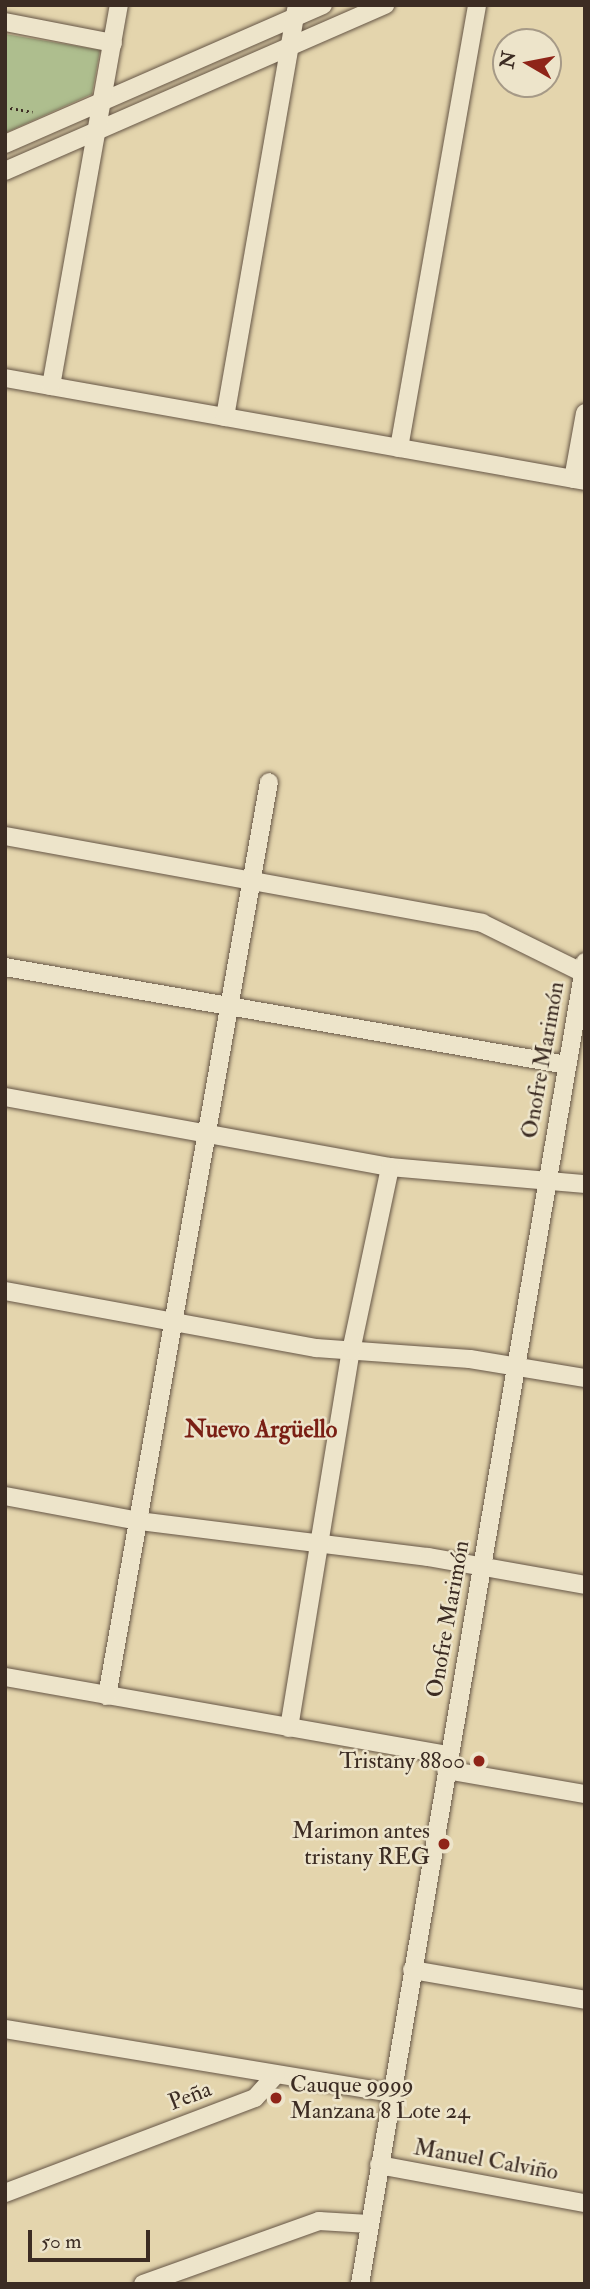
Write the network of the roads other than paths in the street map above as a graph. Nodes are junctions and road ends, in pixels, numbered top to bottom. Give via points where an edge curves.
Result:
1 (119, 5) edge
2 (323, 5) edge
3 (385, 5) edge
4 (477, 5) edge
5 (296, 11) edge
6 (5, 22) edge
7 (113, 43) junction
8 (290, 47) junction
9 (102, 102) junction
10 (96, 131) junction
11 (5, 144) edge
12 (5, 171) edge
13 (5, 378) edge
14 (51, 386) junction
15 (585, 413) edge
16 (225, 417) junction
17 (399, 448) junction
18 (579, 480) edge
19 (269, 782) dead end
20 (5, 836) edge
21 (252, 881) junction
22 (5, 967) edge
23 (584, 970) edge
24 (230, 1006) junction
25 (567, 1065) junction
26 (5, 1097) edge
27 (207, 1135) junction
28 (390, 1167) junction
29 (547, 1177) junction
30 (585, 1184) edge
31 (5, 1291) edge
32 (174, 1322) junction
33 (351, 1352) junction
34 (516, 1366) junction
35 (585, 1378) edge
36 (5, 1496) edge
37 (139, 1521) junction
38 (321, 1544) junction
39 (482, 1566) junction
40 (585, 1585) edge
41 (5, 1677) edge
42 (107, 1696) junction
43 (289, 1728) junction
44 (448, 1763) junction
45 (585, 1794) edge
46 (412, 1970) junction
47 (585, 2000) edge
48 (5, 2028) edge
49 (276, 2075) junction
50 (391, 2093) junction
51 (379, 2165) junction
52 (5, 2193) edge
53 (585, 2203) edge
54 (369, 2224) junction
55 (143, 2284) edge
56 (359, 2284) edge

1 - 7 street
2 - 5 street
3 - 8 street
4 - 17 street
5 - 8 street
5 - 9 street
6 - 7 street
7 - 9 street
8 - 10 street
8 - 16 street
9 - 10 street
9 - 11 street
10 - 12 street
10 - 14 street
13 - 14 street
14 - 16 street
15 - 18 street
16 - 17 street
17 - 18 street
19 - 21 street
20 - 21 street
21 - 23 street via 482,923
21 - 24 street
22 - 24 street
23 - 25 street, Onofre Marimón
24 - 25 street
24 - 27 street
25 - 29 street, Onofre Marimón
26 - 27 street
27 - 28 street
27 - 32 street
28 - 29 street
28 - 33 street
29 - 30 street
29 - 34 street, Onofre Marimón
31 - 32 street
32 - 33 street
32 - 37 street
33 - 34 street
33 - 38 street
34 - 35 street
34 - 39 street, Onofre Marimón
36 - 37 street
37 - 38 street
37 - 42 street
38 - 39 street
38 - 43 street
39 - 40 street
39 - 44 street, Onofre Marimón
41 - 42 street
42 - 43 street
43 - 44 street
44 - 45 street
44 - 46 street, Onofre Marimón
46 - 47 street
46 - 50 street, Onofre Marimón
48 - 49 street
49 - 50 street
49 - 52 street, Peña via 254,2098
50 - 51 street, Onofre Marimón
51 - 53 street, Manuel Calviño
51 - 54 street, Onofre Marimón
54 - 55 street via 319,2221
54 - 56 street, Onofre Marimón

